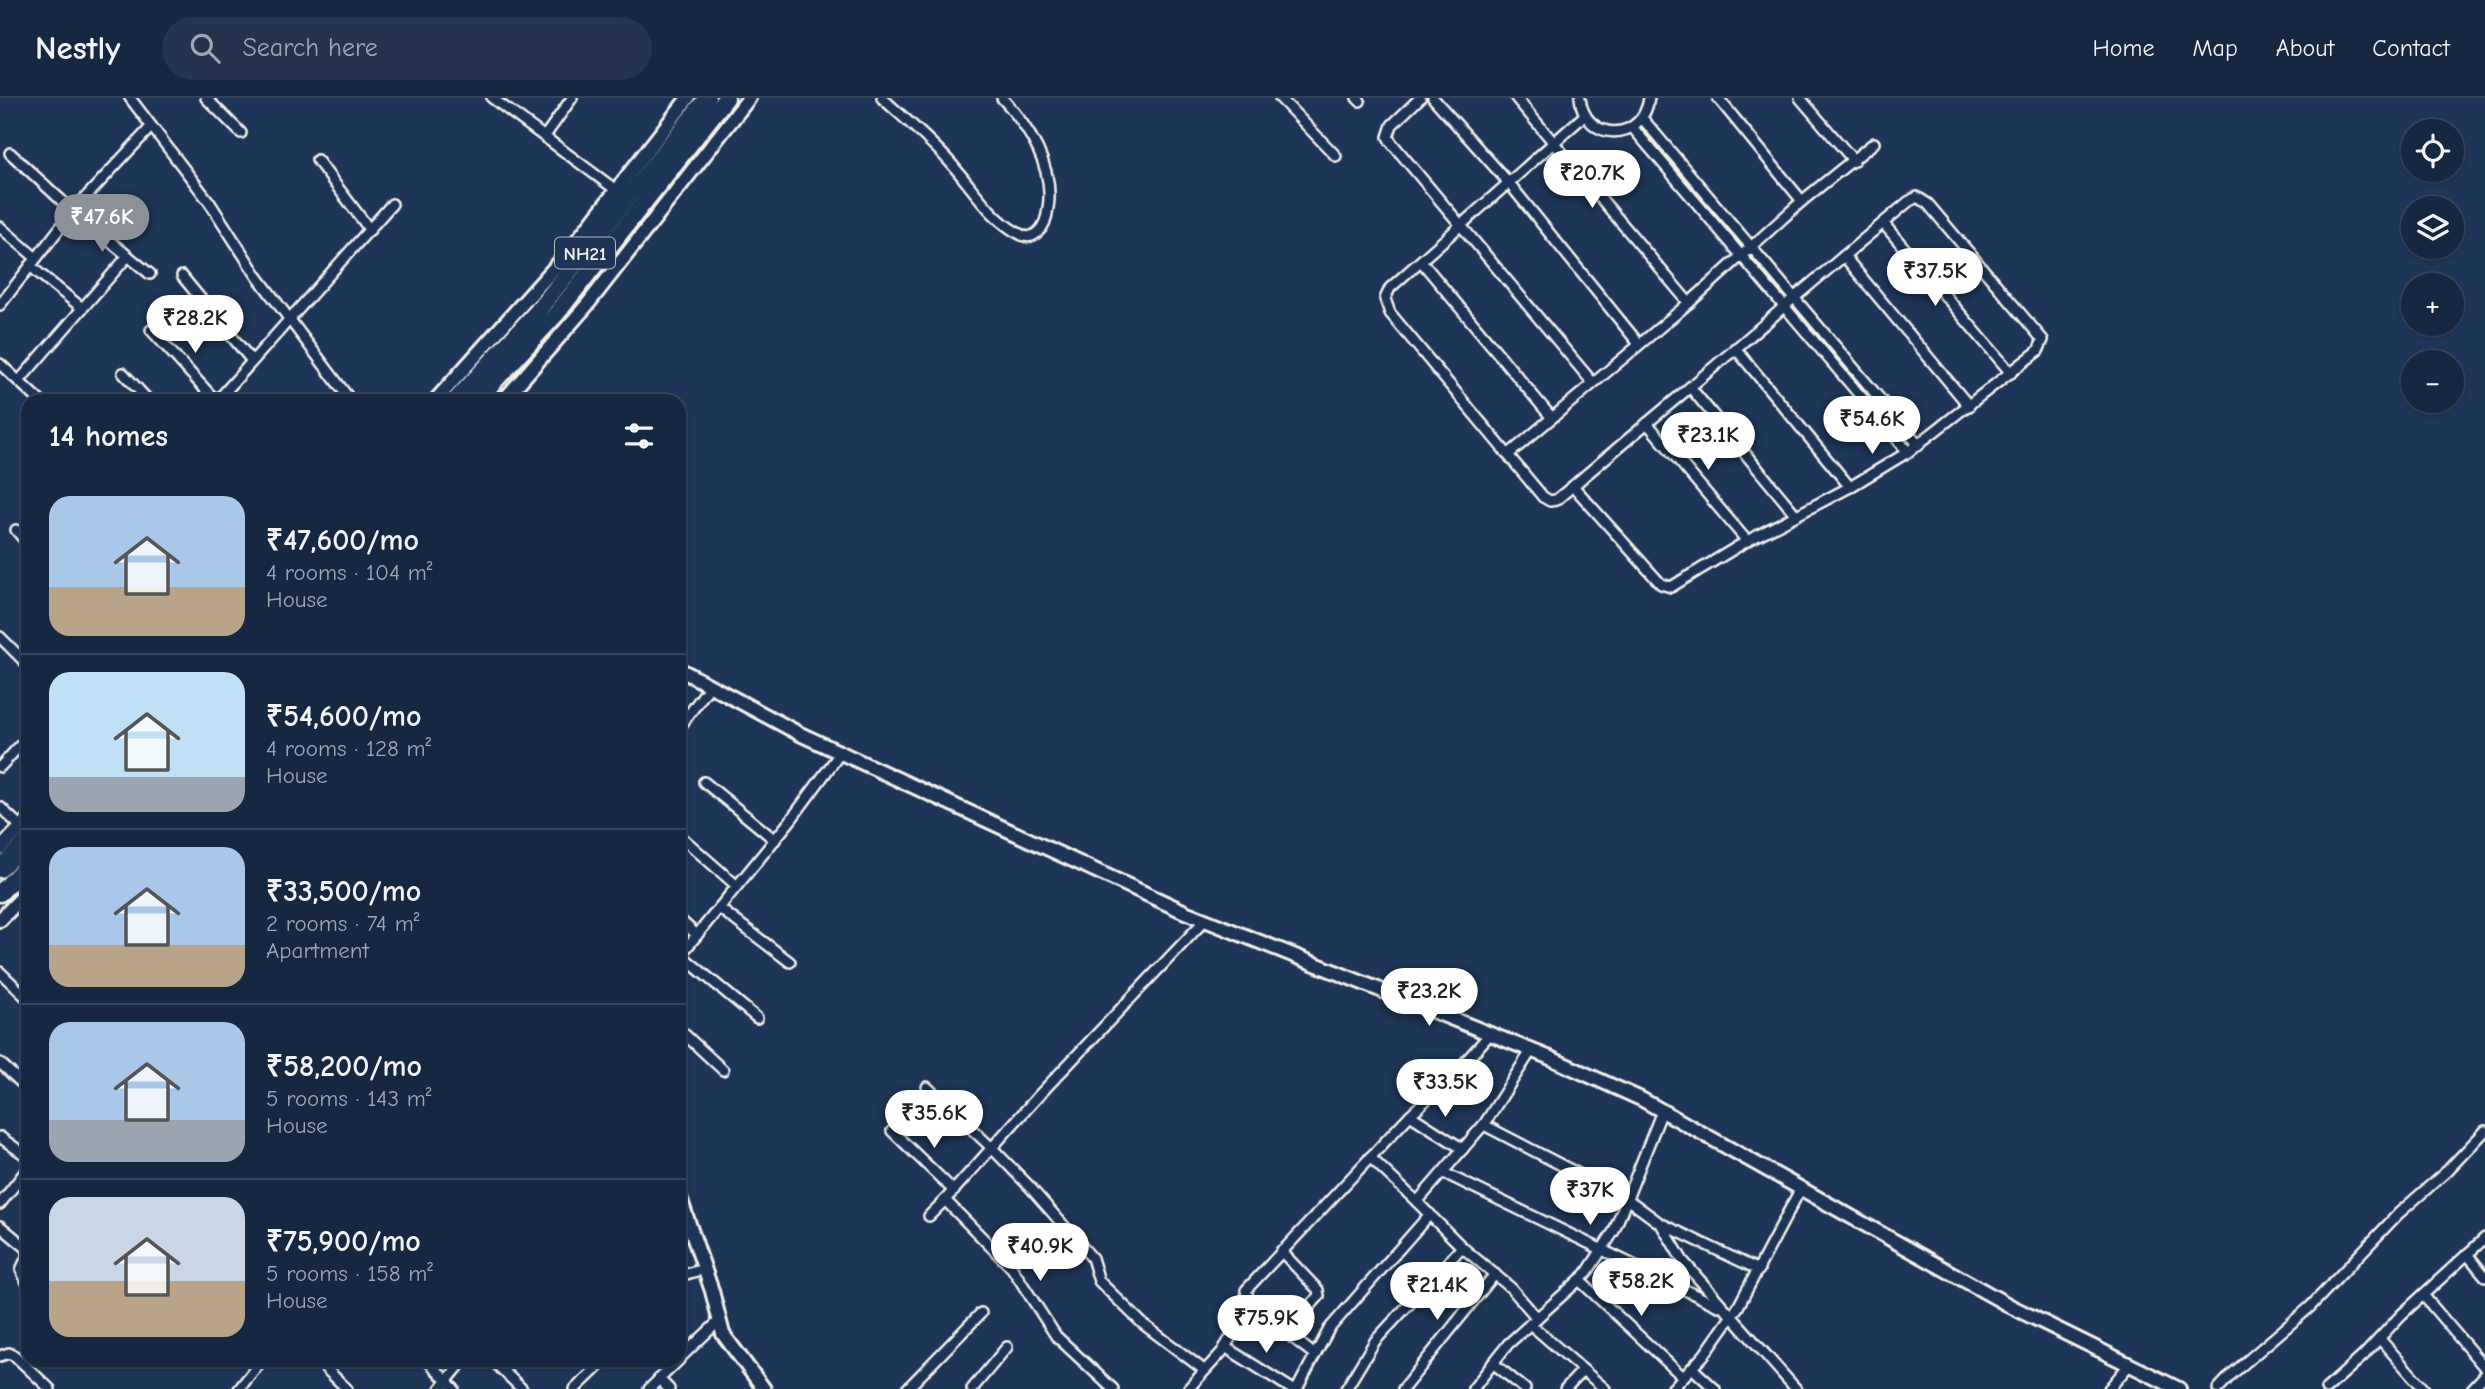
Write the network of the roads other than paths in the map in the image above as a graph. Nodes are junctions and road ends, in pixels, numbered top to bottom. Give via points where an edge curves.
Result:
1 (131, 98) edge
2 (206, 98) edge
3 (492, 98) edge
4 (572, 98) edge
5 (688, 98) edge
6 (707, 98) edge
7 (726, 98) edge
8 (749, 98) edge
9 (881, 98) edge
10 (1002, 98) edge
11 (1280, 98) edge
12 (1420, 98) edge
13 (1433, 98) edge
14 (1516, 98) edge
15 (1580, 98) edge
16 (1649, 98) edge
17 (1718, 98) edge
18 (1800, 98) edge
19 (1585, 115) junction
20 (1642, 118) junction
21 (1632, 127) junction
22 (151, 128) junction
23 (241, 133) dead end
24 (545, 136) junction
25 (1554, 142) junction
26 (1874, 144) dead end
27 (10, 153) dead end
28 (1336, 156) dead end
29 (317, 160) dead end
30 (1854, 161) junction
31 (1508, 182) junction
32 (617, 190) junction
33 (1802, 201) junction
34 (392, 204) dead end
35 (73, 211) junction
36 (1883, 223) junction
37 (1460, 224) junction
38 (0, 227) edge
39 (370, 230) junction
40 (1751, 247) junction
41 (128, 256) junction
42 (1742, 256) junction
43 (1844, 256) junction
44 (36, 258) junction
45 (1421, 261) junction
46 (568, 264) junction
47 (30, 266) junction
48 (150, 274) dead end
49 (182, 276) dead end
50 (1794, 298) junction
51 (1689, 303) junction
52 (0, 305) edge
53 (1784, 307) junction
54 (82, 308) junction
55 (290, 320) junction
56 (152, 330) dead end
57 (1639, 344) junction
58 (1735, 348) junction
59 (252, 361) junction
60 (0, 364) edge
61 (123, 373) dead end
62 (2011, 373) junction
63 (19, 381) junction
64 (1593, 383) junction
65 (1690, 387) junction
66 (33, 394) edge
67 (142, 394) edge
68 (210, 394) edge
69 (222, 394) edge
70 (347, 394) edge
71 (442, 394) edge
72 (461, 394) edge
73 (482, 394) edge
74 (509, 394) edge
75 (1969, 405) junction
76 (1552, 418) junction
77 (1647, 423) junction
78 (1919, 445) junction
79 (1908, 452) junction
80 (1509, 454) junction
81 (1573, 486) junction
82 (1850, 487) junction
83 (1796, 515) junction
84 (16, 530) dead end
85 (21, 536) edge
86 (1747, 541) junction
87 (0, 637) edge
88 (21, 658) edge
89 (686, 673) edge
90 (709, 687) junction
91 (686, 718) edge
92 (21, 744) edge
93 (841, 752) junction
94 (0, 767) edge
95 (704, 782) dead end
96 (0, 807) edge
97 (21, 825) edge
98 (21, 833) edge
99 (21, 837) edge
100 (775, 840) junction
101 (686, 841) edge
102 (0, 849) edge
103 (0, 869) edge
104 (21, 871) edge
105 (737, 886) junction
106 (0, 893) edge
107 (21, 898) edge
108 (719, 908) junction
109 (0, 920) edge
110 (1205, 920) junction
111 (686, 925) edge
112 (697, 935) junction
113 (686, 949) edge
114 (686, 961) edge
115 (790, 962) dead end
116 (0, 972) edge
117 (21, 992) edge
118 (757, 1018) dead end
119 (1490, 1034) junction
120 (686, 1036) edge
121 (1531, 1051) junction
122 (0, 1063) edge
123 (723, 1070) dead end
124 (21, 1082) edge
125 (927, 1087) dead end
126 (1662, 1111) junction
127 (1410, 1115) junction
128 (1484, 1125) junction
129 (892, 1131) dead end
130 (2485, 1131) edge
131 (0, 1137) edge
132 (993, 1149) junction
133 (1463, 1149) junction
134 (21, 1152) edge
135 (1370, 1157) junction
136 (1444, 1173) junction
137 (21, 1177) edge
138 (1801, 1188) junction
139 (954, 1191) junction
140 (1627, 1199) junction
141 (945, 1200) junction
142 (1417, 1202) junction
143 (0, 1203) edge
144 (1430, 1214) junction
145 (686, 1216) edge
146 (929, 1216) dead end
147 (1661, 1224) junction
148 (0, 1226) edge
149 (2485, 1238) edge
150 (21, 1243) edge
151 (1462, 1247) junction
152 (1602, 1250) junction
153 (1280, 1251) junction
154 (2467, 1254) junction
155 (704, 1269) junction
156 (1759, 1270) junction
157 (686, 1274) edge
158 (1495, 1274) junction
159 (2485, 1276) edge
160 (1579, 1280) junction
161 (2423, 1295) junction
162 (1250, 1305) junction
163 (1723, 1308) junction
164 (981, 1313) dead end
165 (1731, 1318) junction
166 (719, 1321) junction
167 (1533, 1321) junction
168 (1286, 1333) junction
169 (2379, 1339) junction
170 (1007, 1347) dead end
171 (1225, 1347) junction
172 (686, 1353) edge
173 (1315, 1355) junction
174 (0, 1356) edge
175 (21, 1362) edge
176 (1493, 1363) junction
177 (2129, 1365) junction
178 (27, 1367) edge
179 (257, 1367) edge
180 (324, 1367) edge
181 (433, 1367) edge
182 (458, 1367) edge
183 (499, 1367) edge
184 (598, 1367) edge
185 (672, 1367) edge
186 (1692, 1368) junction
187 (2485, 1368) edge
188 (1204, 1370) junction
189 (1583, 1370) junction
190 (2485, 1375) edge
191 (1684, 1377) junction
192 (659, 1379) junction
193 (446, 1381) junction
194 (244, 1387) edge
195 (1190, 1388) edge
196 (50, 1389) edge
197 (347, 1389) edge
198 (440, 1389) edge
199 (454, 1389) edge
200 (522, 1389) edge
201 (575, 1389) edge
202 (649, 1389) edge
203 (669, 1389) edge
204 (764, 1389) edge
205 (907, 1389) edge
206 (972, 1389) edge
207 (1113, 1389) edge
208 (1294, 1389) edge
209 (1346, 1389) edge
210 (1403, 1389) edge
211 (1473, 1389) edge
212 (1525, 1389) edge
213 (1565, 1389) edge
214 (1605, 1389) edge
215 (1672, 1389) edge
216 (1715, 1389) edge
217 (1796, 1389) edge
218 (2109, 1389) edge
219 (2178, 1389) edge
220 (2218, 1389) edge
221 (2326, 1389) edge
222 (2424, 1389) edge
223 (2472, 1389) edge

1 - 22 street
2 - 23 street
3 - 24 street
4 - 24 street
5 - 32 street
6 - 46 highway, NH21
7 - 73 highway, NH21 via 557,313
8 - 74 street via 587,305
9 - 10 street via 947,158 997,216 1028,237 1041,229 1047,217 1048,181 1024,125
11 - 28 street
12 - 37 street via 1392,125 1388,137
13 - 31 street
14 - 25 street
15 - 19 street
16 - 20 street
17 - 33 street
18 - 30 street
19 - 21 street via 1606,131
19 - 25 street
20 - 21 street
20 - 40 street
21 - 42 street
22 - 35 street
22 - 55 street via 210,203
24 - 32 street
25 - 31 street
25 - 51 street
26 - 30 street
27 - 35 street
29 - 39 street
30 - 33 street
31 - 37 street
31 - 57 street
32 - 46 street
33 - 40 street
34 - 39 street
35 - 41 street
35 - 44 street
36 - 43 street
36 - 62 street
36 - 62 street via 1913,199 1924,200 2041,335 2041,348
37 - 45 street
37 - 64 street
38 - 44 street
39 - 55 street
40 - 42 street
40 - 50 street
41 - 48 street
41 - 54 street
42 - 51 street
42 - 53 street
43 - 50 street
43 - 75 street
44 - 47 street
45 - 76 street
45 - 80 street via 1386,294 1390,313
46 - 71 street
46 - 72 highway, NH21 via 536,313
47 - 52 street
47 - 54 street
49 - 59 street
50 - 53 street
50 - 78 street
51 - 57 street
53 - 58 street
53 - 79 street
54 - 63 street
55 - 59 street
55 - 70 street
56 - 68 street
57 - 64 street
58 - 65 street
58 - 82 street
59 - 69 street
60 - 63 street
61 - 67 street
62 - 75 street
63 - 66 street
64 - 76 street
65 - 77 street
65 - 83 street
75 - 78 street
76 - 80 street
77 - 81 street
77 - 86 street
78 - 79 street
79 - 82 street
80 - 81 street via 1550,501
81 - 86 street via 1667,587
82 - 83 street
83 - 86 street
84 - 85 street
87 - 88 street
89 - 90 street
90 - 91 street
90 - 93 street
92 - 94 street
93 - 100 street
93 - 110 street
95 - 100 street
96 - 97 street
98 - 102 street
99 - 103 highway
100 - 105 street
101 - 105 street
104 - 106 highway
105 - 108 street
107 - 109 street
108 - 112 street
108 - 115 street
110 - 119 street
110 - 132 street
111 - 112 street
112 - 113 street
114 - 118 street
116 - 117 street
119 - 121 street
119 - 127 street
120 - 123 street
121 - 126 street
121 - 128 street
122 - 124 street
125 - 132 street
126 - 138 street
126 - 140 street
127 - 133 street
127 - 135 street
128 - 133 street
128 - 140 street
129 - 139 street
130 - 220 street via 2310,1307
131 - 134 street
132 - 139 street
132 - 188 street via 1092,1258 1099,1281 1143,1324
133 - 136 street
135 - 142 street
135 - 153 street
136 - 142 street
136 - 152 street
137 - 143 street
138 - 156 street
138 - 177 street via 2012,1307
139 - 141 street
140 - 147 street
140 - 152 street
141 - 146 street
141 - 207 street via 1012,1268 1056,1336
142 - 144 street
144 - 151 street
144 - 173 street via 1329,1329
145 - 155 street
147 - 156 street
147 - 163 street via 1683,1261
148 - 150 street
149 - 154 street
151 - 158 street
151 - 209 street via 1375,1341
152 - 160 street
152 - 163 street
153 - 162 street via 1246,1290
153 - 168 street via 1319,1296
154 - 159 street
154 - 161 street
155 - 157 street
155 - 166 street
156 - 165 street
158 - 167 street via 1511,1288
158 - 210 street
160 - 167 street
160 - 191 street
161 - 169 street
161 - 187 street
162 - 168 street
162 - 171 street
163 - 165 street
164 - 205 street
165 - 186 street
165 - 217 street
166 - 172 street
166 - 204 street via 723,1334
167 - 176 street
167 - 189 street
168 - 173 street
169 - 221 street
169 - 222 street
170 - 206 street
171 - 188 street
171 - 208 street
173 - 208 street
174 - 175 street via 9,1353
176 - 211 street
176 - 212 street
177 - 218 street
177 - 219 street
178 - 196 street
179 - 194 street
180 - 197 street
181 - 193 street
182 - 193 street
183 - 200 street
184 - 201 street
185 - 192 street
186 - 191 street
186 - 216 street
188 - 195 street
189 - 213 street
189 - 214 street
190 - 223 street
191 - 215 street
192 - 202 street
192 - 203 street
193 - 198 street
193 - 199 street

